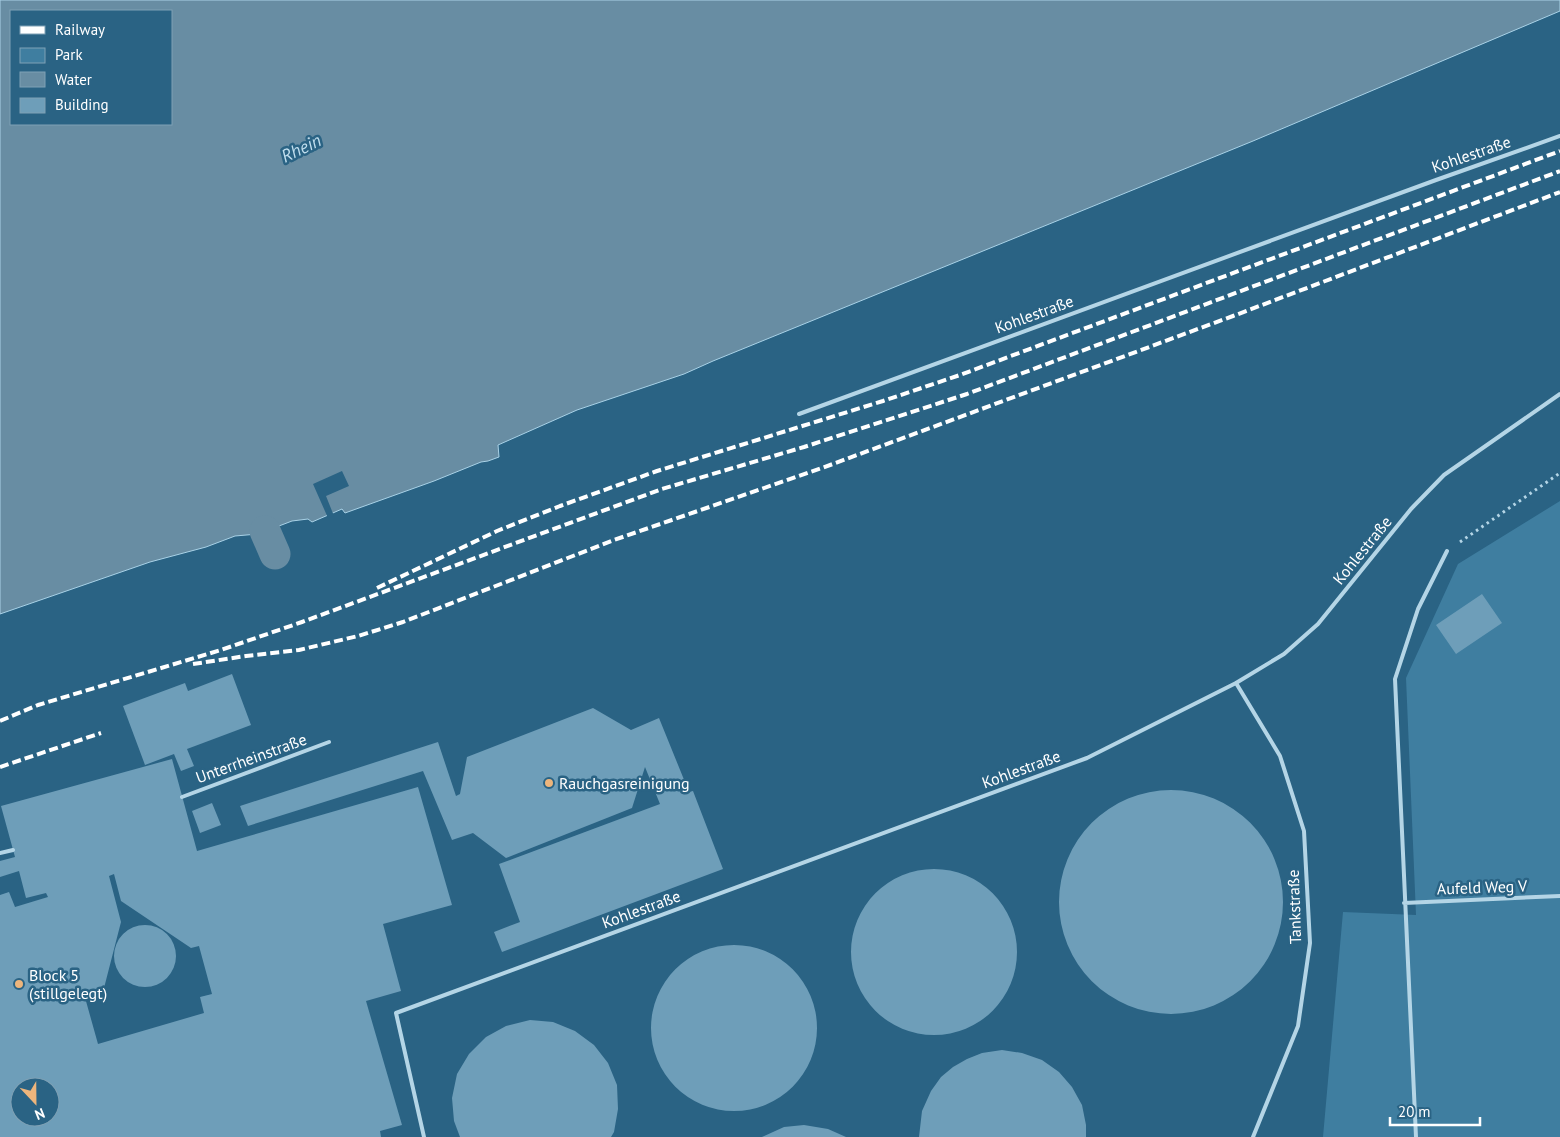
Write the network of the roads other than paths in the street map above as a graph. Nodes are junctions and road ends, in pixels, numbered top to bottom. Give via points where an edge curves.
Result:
1 (1560, 136) edge
2 (1560, 394) edge
3 (799, 414) dead end
4 (1447, 551) road end
5 (1236, 683) junction
6 (329, 742) dead end
7 (182, 797) dead end
8 (13, 850) dead end
9 (0, 854) edge
10 (1560, 896) edge
11 (1404, 903) junction
12 (424, 1137) edge
13 (1253, 1137) edge
14 (1416, 1137) edge

1 - 3 lane, Kohlestraße
2 - 5 lane, Kohlestraße via 1444,475 1411,509 1318,624 1284,654
4 - 11 lane via 1418,609 1395,679
5 - 12 lane, Kohlestraße via 1087,758 396,1013
5 - 13 lane, Tankstraße via 1280,756 1304,831 1310,943 1298,1026
6 - 7 lane, Unterrheinstraße
8 - 9 lane
10 - 11 lane, Aufeld Weg V
11 - 14 lane

